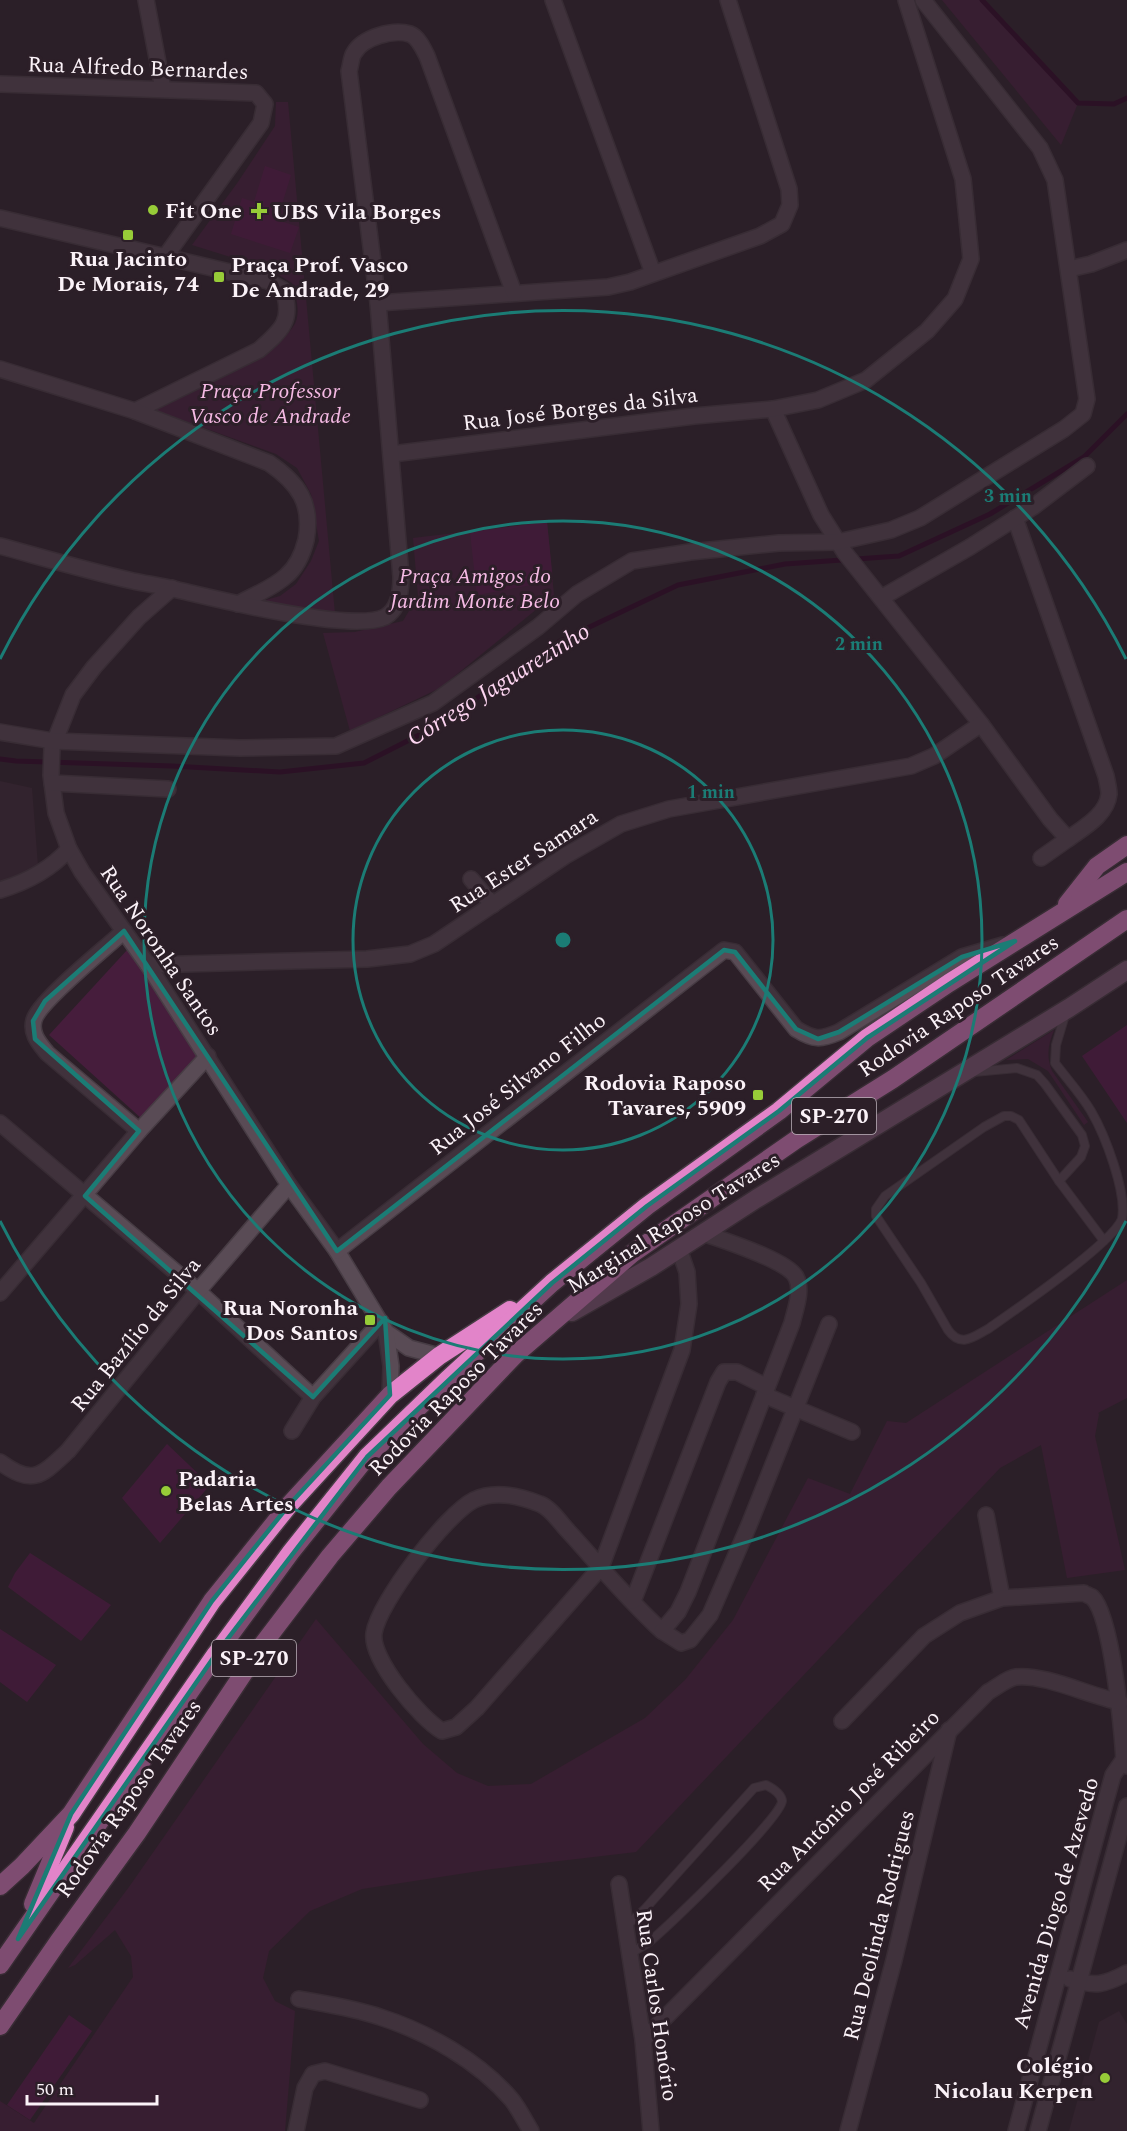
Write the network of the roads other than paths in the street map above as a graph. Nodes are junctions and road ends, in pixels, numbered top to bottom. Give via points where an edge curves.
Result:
1 (146, 0) edge
2 (553, 0) edge
3 (728, 0) edge
4 (906, 0) edge
5 (923, 0) edge
6 (0, 84) edge
7 (163, 89) junction
8 (0, 218) edge
9 (1127, 250) edge
10 (165, 257) junction
11 (1069, 269) junction
12 (653, 273) junction
13 (514, 293) junction
14 (378, 303) junction
15 (0, 369) edge
16 (773, 409) junction
17 (135, 411) junction
18 (392, 454) junction
19 (1087, 466) dead end
20 (1016, 518) junction
21 (0, 546) edge
22 (842, 548) junction
23 (172, 588) junction
24 (881, 598) junction
25 (238, 604) junction
26 (981, 724) junction
27 (0, 732) edge
28 (52, 745) junction
29 (52, 779) junction
30 (168, 789) dead end
31 (1068, 839) junction
32 (1127, 845) edge
33 (69, 849) junction
34 (1041, 858) dead end
35 (1127, 872) edge
36 (471, 879) dead end
37 (0, 890) edge
38 (493, 905) junction
39 (1056, 917) junction
40 (1127, 919) edge
41 (124, 932) junction
42 (1015, 941) junction
43 (148, 965) junction
44 (1127, 970) edge
45 (1069, 1008) junction
46 (208, 1056) junction
47 (961, 1073) junction
48 (0, 1123) edge
49 (139, 1131) junction
50 (1059, 1180) junction
51 (289, 1185) junction
52 (85, 1196) junction
53 (703, 1233) junction
54 (1104, 1241) junction
55 (679, 1249) junction
56 (337, 1251) junction
57 (552, 1282) junction
58 (198, 1291) junction
59 (0, 1293) edge
60 (550, 1324) junction
61 (829, 1324) dead end
62 (384, 1327) junction
63 (439, 1356) junction
64 (766, 1391) junction
65 (390, 1395) junction
66 (313, 1397) junction
67 (796, 1408) junction
68 (292, 1431) dead end
69 (852, 1432) dead end
70 (0, 1462) edge
71 (986, 1515) dead end
72 (601, 1567) junction
73 (1002, 1598) junction
74 (633, 1601) junction
75 (662, 1631) junction
76 (1121, 1676) edge
77 (1120, 1702) junction
78 (842, 1721) dead end
79 (949, 1730) junction
80 (1126, 1763) edge
81 (1120, 1775) edge
82 (1127, 1806) edge
83 (71, 1814) junction
84 (619, 1884) dead end
85 (0, 1886) edge
86 (625, 1927) junction
87 (18, 1939) junction
88 (630, 1954) junction
89 (0, 1965) edge
90 (1127, 1973) edge
91 (1058, 1975) junction
92 (1079, 1982) junction
93 (299, 1999) dead end
94 (1073, 2003) junction
95 (1049, 2005) junction
96 (3, 2023) edge
97 (643, 2040) junction
98 (420, 2100) dead end
99 (296, 2131) edge
100 (531, 2131) edge
101 (651, 2131) edge
102 (848, 2131) edge
103 (1016, 2131) edge
104 (1038, 2131) edge

1 - 7 street
2 - 12 street
3 - 12 street via 789,189 790,205 782,224 760,236
4 - 16 street, Rua José Borges da Silva via 963,179 970,259 955,299 927,331 866,380 818,400
5 - 11 street via 1040,148 1055,180
6 - 7 street, Rua Alfredo Bernardes
7 - 10 street, Rua Alfredo Bernardes via 256,93 265,104 261,123
8 - 10 street
9 - 11 street
10 - 17 street via 268,281 284,290 288,319 259,350
11 - 22 street via 1087,399 1083,414 920,518
12 - 13 street via 608,287
13 - 14 street
13 - 14 street via 427,56 411,34 396,34 364,43 353,53 350,71
14 - 18 street
15 - 17 street
16 - 18 street, Rua José Borges da Silva
16 - 22 street via 820,515
17 - 25 street via 269,463 285,474 307,505 303,553 288,575
18 - 25 street via 401,577 401,594 394,609 384,617 364,621 319,618
19 - 20 street
20 - 24 street
20 - 31 street via 1109,794 1097,817
21 - 23 street
22 - 24 street
22 - 28 street via 779,543 632,561 577,594 433,703 336,746
23 - 25 street
23 - 28 street, Rua Noronha Santos via 139,617 94,667 73,695
24 - 26 street
26 - 31 street
26 - 38 street, Rua Ester Samara via 934,756 911,766 669,809 621,824
27 - 28 street
28 - 29 street, Rua Noronha Santos
29 - 30 street
29 - 33 street, Rua Noronha Santos via 56,813
31 - 34 street
32 - 39 highway via 1098,866
33 - 37 street via 38,875
33 - 41 street, Rua Noronha Santos
35 - 39 highway, Rodovia Raposo Tavares / SP-270
36 - 38 street
38 - 43 street, Rua Ester Samara via 434,944 410,954 367,959
39 - 42 highway, Rodovia Raposo Tavares / SP-270
40 - 60 highway, Rodovia Raposo Tavares / SP-270 via 715,1196 633,1254
41 - 43 street, Rua Noronha Santos
41 - 49 street via 45,1002 33,1021 35,1039 48,1053
42 - 56 street, Rua José Silvano Filho via 962,957 825,1038 796,1029 735,952 724,950
42 - 57 highway, Rodovia Raposo Tavares / SP-270 via 867,1038 778,1111 647,1206
43 - 46 street, Rua Noronha Santos
44 - 45 main road, Marginal Raposo Tavares
45 - 47 main road, Marginal Raposo Tavares
45 - 54 lane via 1056,1045 1055,1063 1104,1134 1123,1189 1120,1222
46 - 49 street
46 - 51 street, Rua Noronha Santos
47 - 50 lane via 1017,1068 1036,1075 1045,1084 1082,1135 1084,1146 1081,1157
47 - 53 main road, Marginal Raposo Tavares
48 - 52 street
49 - 52 street
50 - 54 lane
50 - 54 lane via 1019,1120 1004,1116 885,1196 876,1216 953,1338 960,1340 988,1329
51 - 56 street, Rua Noronha Santos
51 - 58 street, Rua Bazílio da Silva
52 - 58 street
52 - 59 street
53 - 55 main road, Marginal Raposo Tavares
53 - 64 street via 784,1265 796,1276 798,1291 792,1323
55 - 60 main road, Marginal Raposo Tavares
55 - 72 street via 687,1272 689,1304 682,1350
56 - 62 street, Rua Noronha Santos
57 - 63 highway
57 - 87 highway, Rodovia Raposo Tavares / SP-270 via 367,1457 216,1654
58 - 66 street
58 - 70 street, Rua Bazílio da Silva via 68,1451 46,1471 29,1477
60 - 96 highway, Rodovia Raposo Tavares / SP-270 via 515,1355 389,1487 330,1556 263,1644 137,1833
61 - 67 street
62 - 63 street, Rua Noronha Santos via 409,1348
62 - 65 street, Rua Noronha Santos via 391,1366
62 - 66 street
63 - 65 highway
64 - 67 street
64 - 74 street via 738,1372 724,1372
64 - 75 street via 688,1592
65 - 83 highway via 290,1505 212,1601
66 - 68 street
67 - 69 street
67 - 75 street via 710,1615 690,1640 681,1643
71 - 73 street
72 - 72 street via 543,1505 501,1494 474,1500 450,1519 396,1587 374,1634 377,1653 391,1677 431,1724 442,1731 456,1727
72 - 74 street
73 - 76 street, Avenida Diogo de Azevedo via 1084,1593 1092,1597
73 - 78 street via 960,1613 924,1636
74 - 75 street
76 - 77 street, Avenida Diogo de Azevedo
77 - 79 street, Rua Antônio José Ribeiro via 1041,1678 1014,1677 988,1692
77 - 80 street, Avenida Diogo de Azevedo
79 - 97 street, Rua Antônio José Ribeiro
79 - 102 street, Rua Deolinda Rodrigues
80 - 81 street, Avenida Diogo de Azevedo
81 - 91 street, Avenida Diogo de Azevedo
82 - 92 street, Avenida Diogo de Azevedo
83 - 85 highway
83 - 87 highway
84 - 86 street, Rua Carlos Honório
86 - 88 street, Rua Carlos Honório
86 - 88 lane via 754,1788 766,1785 779,1794 780,1809 751,1843 650,1941
87 - 89 highway, Rodovia Raposo Tavares / SP-270
88 - 97 street, Rua Carlos Honório
90 - 92 street via 1102,1985
91 - 92 street
91 - 95 street, Avenida Diogo de Azevedo
92 - 94 street, Avenida Diogo de Azevedo
93 - 100 street via 381,2017 449,2049 483,2072 512,2100
94 - 95 street
94 - 104 street, Avenida Diogo de Azevedo
95 - 103 street, Avenida Diogo de Azevedo
97 - 101 street, Rua Carlos Honório
98 - 99 street via 326,2071 313,2074 305,2088

